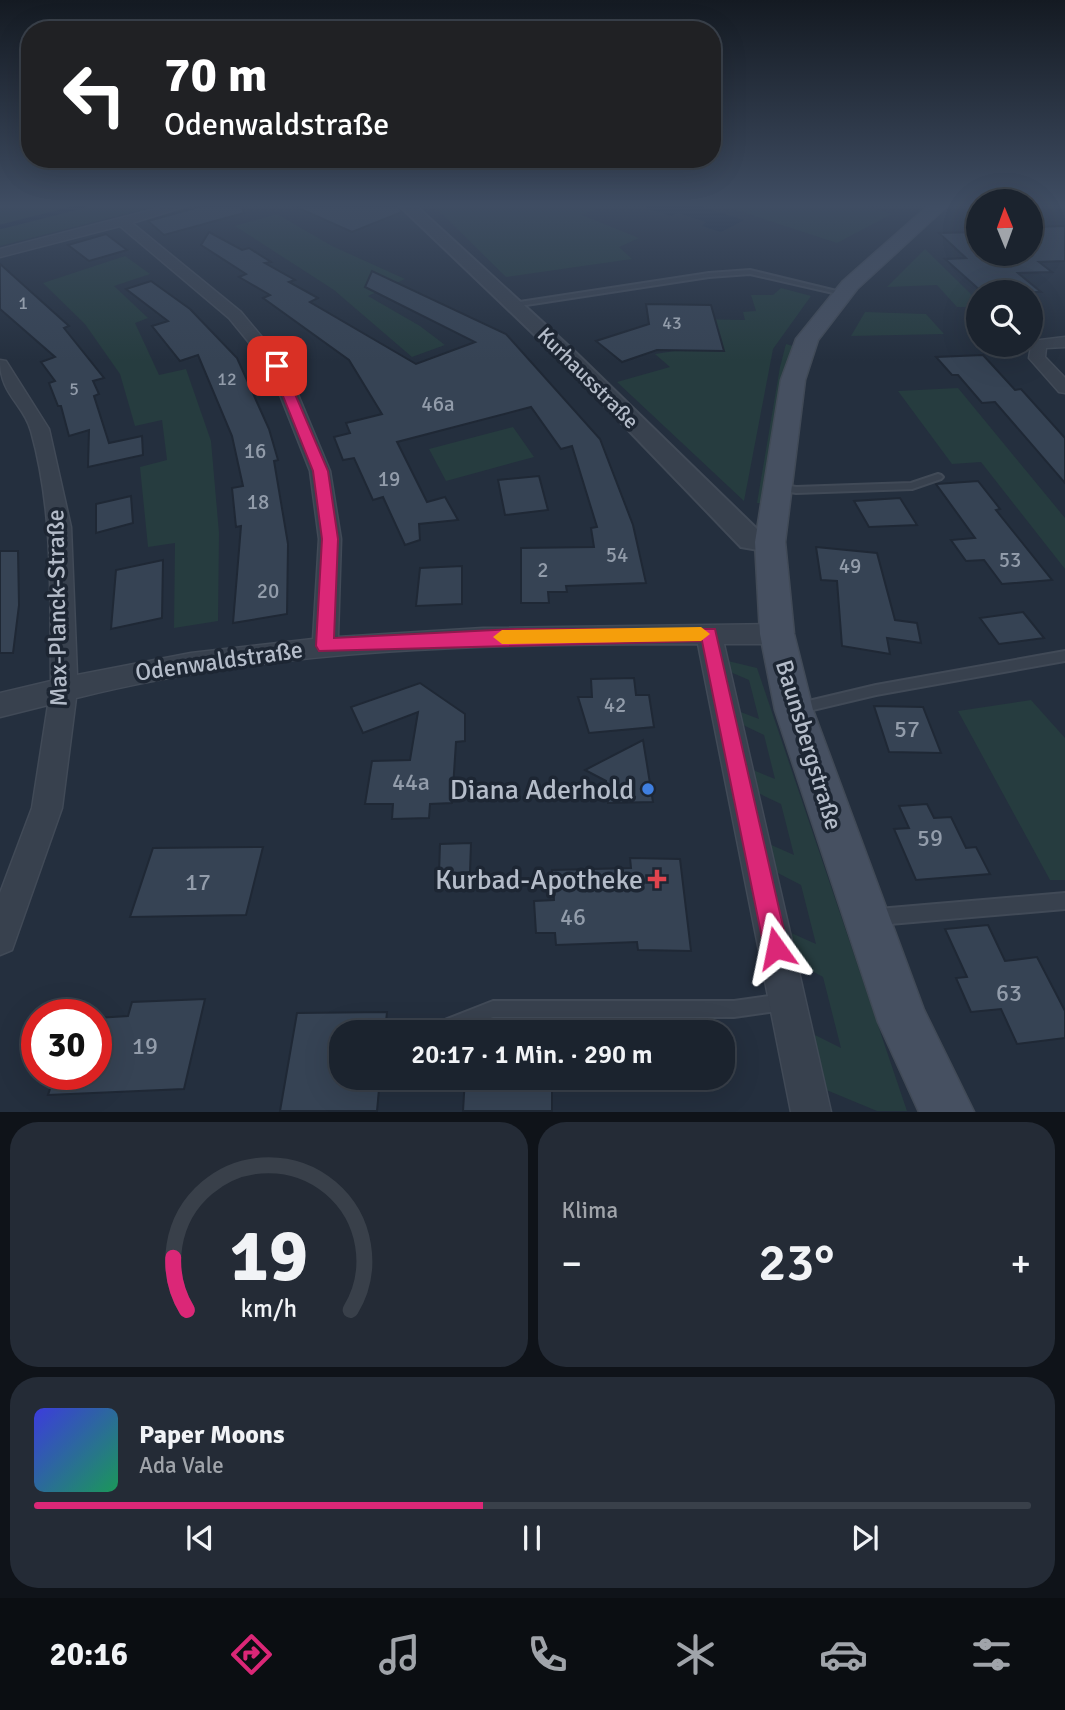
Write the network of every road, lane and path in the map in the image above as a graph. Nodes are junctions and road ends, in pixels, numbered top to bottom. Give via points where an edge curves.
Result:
1 (166, 258) edge
2 (463, 258) edge
3 (881, 258) edge
4 (842, 293) junction
5 (513, 305) junction
6 (1065, 342) edge
7 (0, 365) edge
8 (1065, 388) edge
9 (938, 477) dead end
10 (778, 487) junction
11 (770, 542) junction
12 (709, 634) junction
13 (777, 634) junction
14 (325, 646) junction
15 (1065, 656) edge
16 (64, 688) junction
17 (0, 705) edge
18 (794, 710) junction
19 (1065, 901) edge
20 (864, 917) junction
21 (0, 938) edge
22 (788, 1001) junction
23 (466, 1020) edge
24 (811, 1111) edge
25 (947, 1111) edge

1 - 14 street via 235,315 277,366 320,471 330,539
2 - 5 street, Kurhausstraße
3 - 4 main road, Baunsbergstraße
4 - 5 lane via 751,272
4 - 10 main road, Baunsbergstraße via 803,349 793,380
5 - 11 street, Kurhausstraße via 751,540
6 - 8 street via 1038,345 1037,358
7 - 16 street, Max-Planck-Straße via 40,429 60,527
9 - 10 lane via 912,486
10 - 11 main road, Baunsbergstraße
11 - 13 main road, Baunsbergstraße
12 - 13 street, Odenwaldstraße
12 - 14 street, Odenwaldstraße via 515,636
12 - 22 street
13 - 18 main road, Baunsbergstraße
14 - 16 street, Odenwaldstraße via 182,663
15 - 18 lane via 876,690
16 - 17 street, Odenwaldstraße
16 - 21 street, Max-Planck-Straße via 47,808
18 - 20 main road, Baunsbergstraße
19 - 20 lane
20 - 25 main road, Baunsbergstraße via 903,1022
22 - 23 lane via 734,1009 493,1009
22 - 24 street

